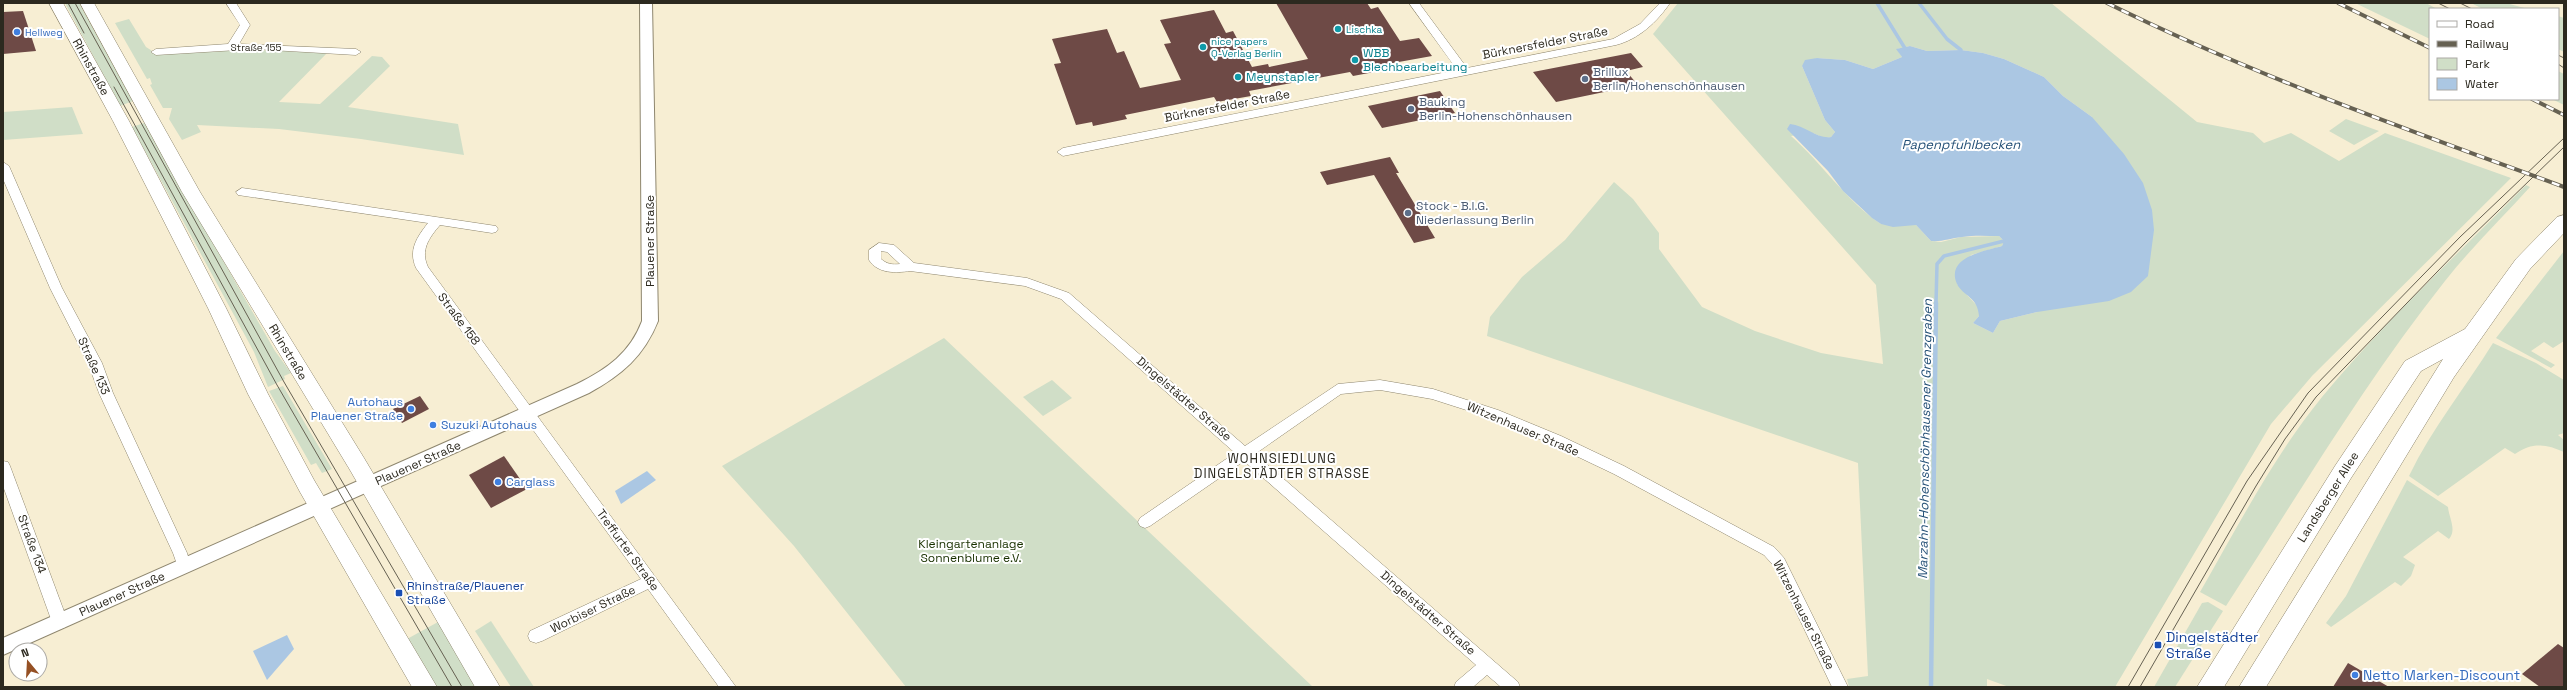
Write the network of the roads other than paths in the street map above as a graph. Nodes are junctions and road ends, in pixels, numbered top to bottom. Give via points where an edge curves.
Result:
1 (56, 3) edge
2 (87, 3) edge
3 (231, 3) edge
4 (646, 3) edge
5 (1414, 3) edge
6 (1664, 3) edge
7 (232, 46) junction
8 (156, 52) dead end
9 (356, 52) dead end
10 (1464, 72) junction
11 (1063, 152) dead end
12 (3, 166) edge
13 (242, 192) dead end
14 (437, 221) junction
15 (2564, 221) edge
16 (492, 229) dead end
17 (910, 267) dead end
18 (2471, 334) junction
19 (529, 413) junction
20 (1246, 452) junction
21 (3, 466) edge
22 (369, 485) junction
23 (320, 507) junction
24 (1145, 522) dead end
25 (184, 566) junction
26 (651, 581) junction
27 (60, 622) junction
28 (536, 636) dead end
29 (3, 647) edge
30 (1487, 665) junction
31 (425, 687) edge
32 (488, 687) edge
33 (728, 687) edge
34 (1462, 687) edge
35 (1512, 687) edge
36 (1839, 687) edge
37 (2210, 687) edge
38 (2252, 687) edge

1 - 23 main road, Rhinstraße via 118,115 258,394
2 - 22 main road, Rhinstraße via 191,192
3 - 7 street via 245,25
4 - 19 street, Plauener Straße via 650,314 647,333 631,356 619,367
5 - 10 street
6 - 10 street, Bürknersfelder Straße via 1648,25 1616,42
7 - 8 street, Straße 155
7 - 9 street, Straße 155 via 305,47
10 - 11 street, Bürknersfelder Straße
12 - 25 street, Straße 133 via 56,288 95,363
13 - 14 street
14 - 16 street
14 - 19 street, Straße 158 via 420,244 418,262
15 - 18 main road, Landsberger Allee via 2523,264
17 - 20 street, Dingelstädter Straße via 1027,282 1060,293
18 - 37 main road, Landsberger Allee via 2412,366
18 - 38 main road, Landsberger Allee
19 - 22 street, Plauener Straße
19 - 26 street, Treffurter Straße
20 - 24 street, Witzenhauser Straße
20 - 30 street, Dingelstädter Straße
20 - 36 street, Witzenhauser Straße via 1329,394 1346,387 1376,384 1406,388 1494,414 1626,476 1776,556
21 - 27 street, Straße 134
22 - 23 street, Plauener Straße
22 - 32 main road, Rhinstraße
23 - 25 street, Plauener Straße
23 - 31 main road, Rhinstraße
25 - 27 street, Plauener Straße
26 - 28 street, Worbiser Straße
26 - 33 street, Treffurter Straße
27 - 29 street, Plauener Straße
30 - 34 street
30 - 35 street, Dingelstädter Straße

